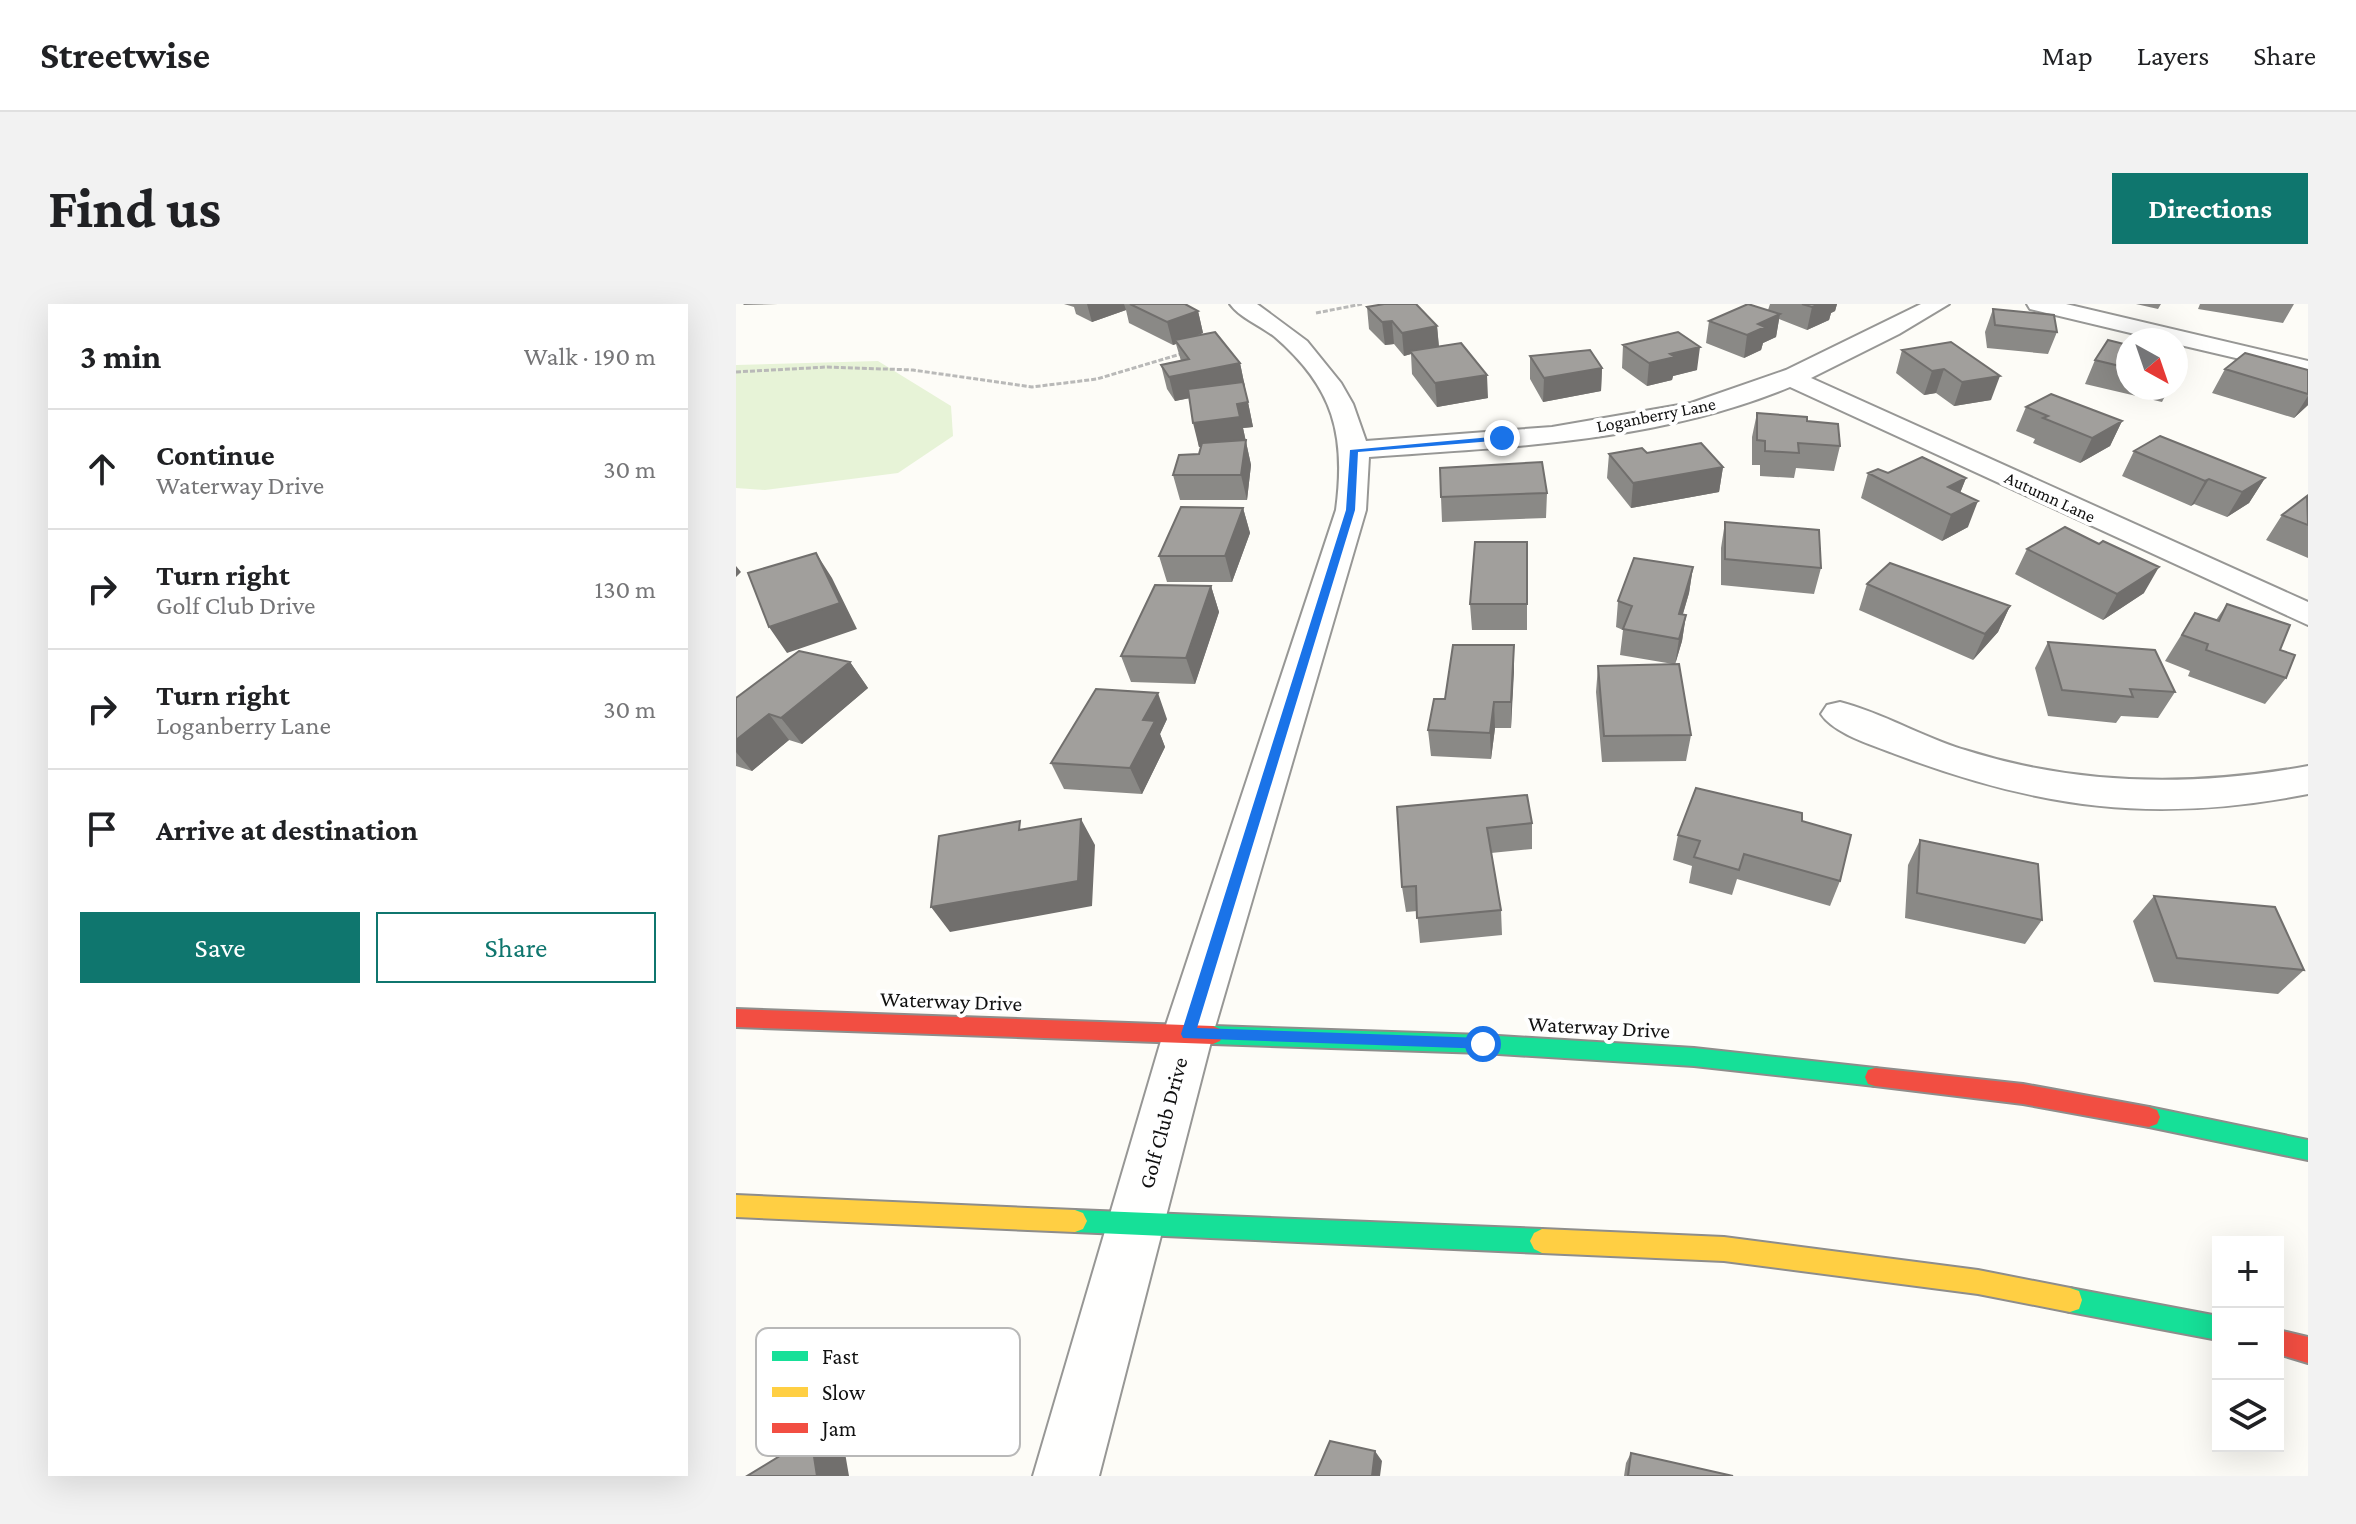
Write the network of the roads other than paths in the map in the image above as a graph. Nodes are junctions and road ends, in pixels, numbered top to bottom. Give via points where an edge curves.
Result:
1 (1938, 304) edge
2 (2038, 304) edge
3 (1258, 315) edge
4 (2308, 368) edge
5 (1792, 378) junction
6 (1354, 450) junction
7 (2308, 615) edge
8 (1840, 714) dead end
9 (2308, 780) edge
10 (736, 1018) edge
11 (1188, 1034) junction
12 (2308, 1150) edge
13 (736, 1206) edge
14 (1136, 1222) junction
15 (2212, 1327) edge
16 (2284, 1344) edge
17 (2308, 1350) edge
18 (1066, 1476) edge

1 - 5 street, Loganberry Lane
2 - 4 street
3 - 6 street, Golf Club Drive via 1315,364 1331,385 1348,421
5 - 6 street, Loganberry Lane via 1700,408 1616,425
5 - 7 street, Autumn Lane
6 - 11 street, Golf Club Drive via 1351,510
8 - 9 street via 1958,765 2100,794 2174,799 2267,790
10 - 11 main road, Waterway Drive
11 - 12 main road, Waterway Drive via 1694,1057 2023,1094
11 - 14 street, Golf Club Drive
13 - 14 main road
14 - 15 main road via 1724,1249 1978,1282
14 - 18 street, Golf Club Drive
16 - 17 main road

